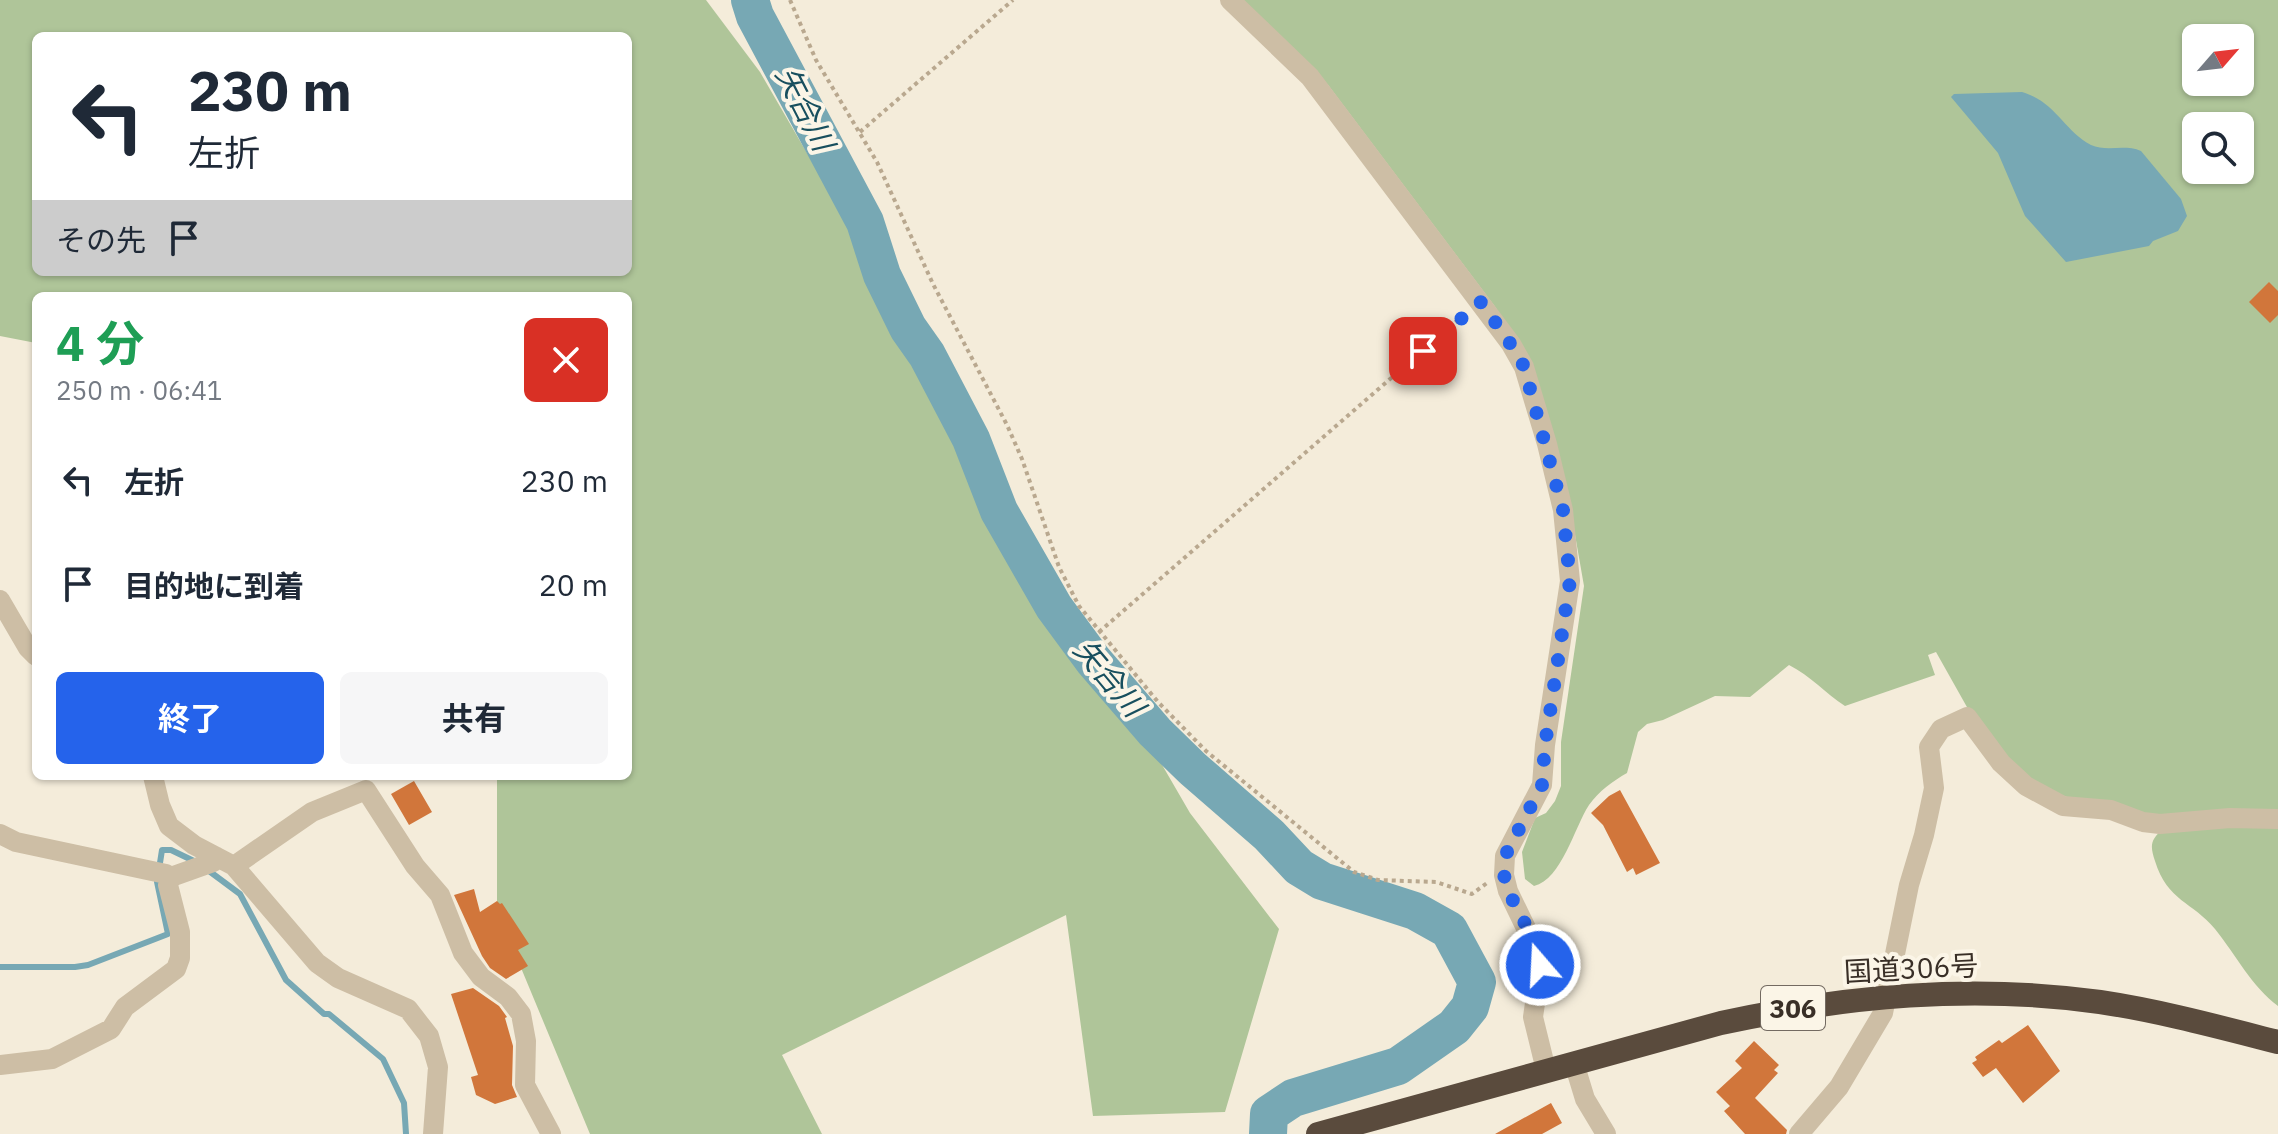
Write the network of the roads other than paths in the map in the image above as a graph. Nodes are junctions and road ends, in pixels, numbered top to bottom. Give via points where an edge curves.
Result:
1 (1230, 0) edge
2 (0, 600) edge
3 (32, 652) edge
4 (154, 780) edge
5 (2278, 819) edge
6 (0, 834) edge
7 (221, 862) junction
8 (170, 874) junction
9 (1887, 996) junction
10 (2278, 1042) edge
11 (1574, 1063) junction
12 (0, 1065) edge
13 (1546, 1070) junction
14 (433, 1134) edge
15 (551, 1134) edge
16 (1318, 1134) edge
17 (1606, 1134) edge
18 (1799, 1134) edge

1 - 13 street via 1310,77 1524,367 1563,510 1570,581 1542,785 1505,856 1504,875 1538,953 1533,1017
2 - 3 street
4 - 7 street via 169,826
5 - 9 street via 2160,824 2111,810 2063,806 2026,786 2001,763 1967,717 1936,733 1929,747 1934,788
6 - 8 street via 16,842
7 - 8 street
7 - 14 street via 317,963 408,1009 429,1036 438,1067
7 - 15 street via 312,812 366,790 440,895 463,953 521,1014 525,1085
8 - 12 street via 181,949 176,969 125,1007 111,1029 52,1059
9 - 10 highway, 国道306号 / 306 via 1996,994 2100,1002
9 - 11 highway, 国道306号 / 306 via 1778,1011
9 - 18 street via 1883,1013 1839,1087
11 - 13 highway, 国道306号 / 306
11 - 17 street via 1585,1099
13 - 16 highway, 国道306号 / 306

